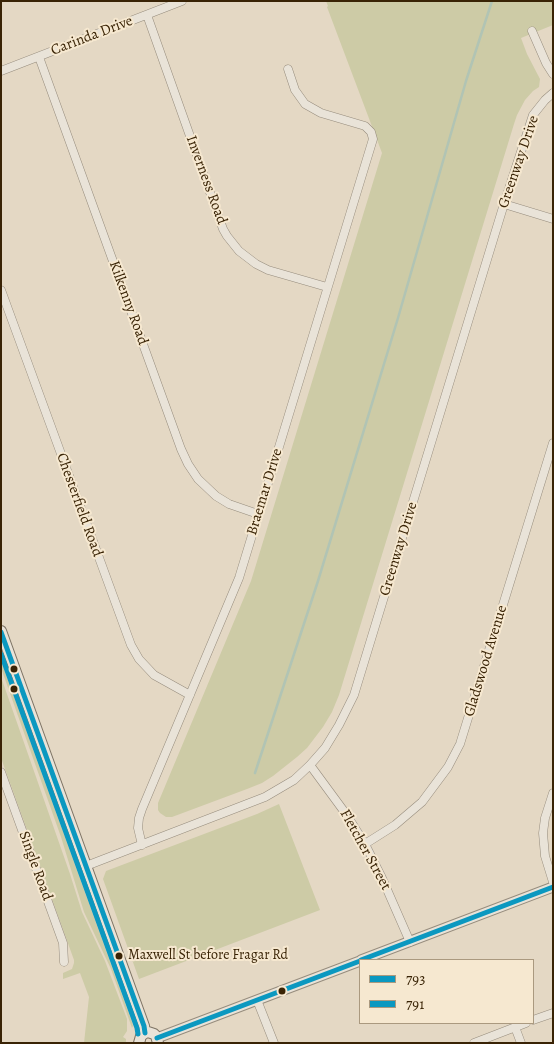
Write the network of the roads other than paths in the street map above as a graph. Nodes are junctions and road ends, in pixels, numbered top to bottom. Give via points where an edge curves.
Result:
1 (182, 1) edge
2 (147, 15) junction
3 (532, 31) dead end
4 (39, 57) junction
5 (288, 69) dead end
6 (1, 71) edge
7 (553, 74) edge
8 (553, 93) edge
9 (504, 204) junction
10 (553, 219) edge
11 (327, 287) junction
12 (1, 290) edge
13 (553, 443) edge
14 (258, 514) junction
15 (1, 631) edge
16 (190, 695) junction
17 (310, 765) junction
18 (1, 772) edge
19 (553, 793) edge
20 (365, 844) junction
21 (142, 845) junction
22 (86, 866) junction
23 (553, 882) edge
24 (553, 887) edge
25 (410, 942) junction
26 (364, 959) edge
27 (359, 961) edge
28 (64, 962) dead end
29 (257, 1000) junction
30 (553, 1013) edge
31 (534, 1020) edge
32 (523, 1024) edge
33 (515, 1027) junction
34 (145, 1033) junction
35 (158, 1041) edge
36 (139, 1043) edge
37 (274, 1043) edge
38 (474, 1043) edge
39 (521, 1043) edge

1 - 2 street, Carinda Drive
2 - 4 street, Carinda Drive
2 - 11 street, Inverness Road via 227,236 256,264
3 - 7 street
4 - 6 street, Carinda Drive
4 - 14 street, Kilkenny Road via 188,464 216,496
5 - 11 street, Braemar Drive via 295,90 305,104 321,113 365,126 373,139
8 - 9 street, Greenway Drive via 534,115
9 - 10 street
9 - 17 street, Greenway Drive via 354,695 325,748
11 - 14 street, Braemar Drive
12 - 16 street, Chesterfield Road via 131,645 154,675
13 - 20 street, Gladswood Avenue via 460,744 448,768 422,802
14 - 16 street, Braemar Drive via 239,578
15 - 22 main road
16 - 21 street, Braemar Drive via 139,818
17 - 20 street, Fletcher Street
17 - 21 street, Greenway Drive via 294,780 265,797
18 - 28 street, Single Road via 63,943
19 - 23 street via 543,833 545,856
20 - 25 street, Fletcher Street
21 - 22 street, Greenway Drive
22 - 34 main road
24 - 25 street
25 - 26 street
27 - 29 street
29 - 35 street
29 - 37 street
30 - 31 street
32 - 33 street
33 - 38 street
33 - 39 street
34 - 35 main road via 154,1034
34 - 36 main road

